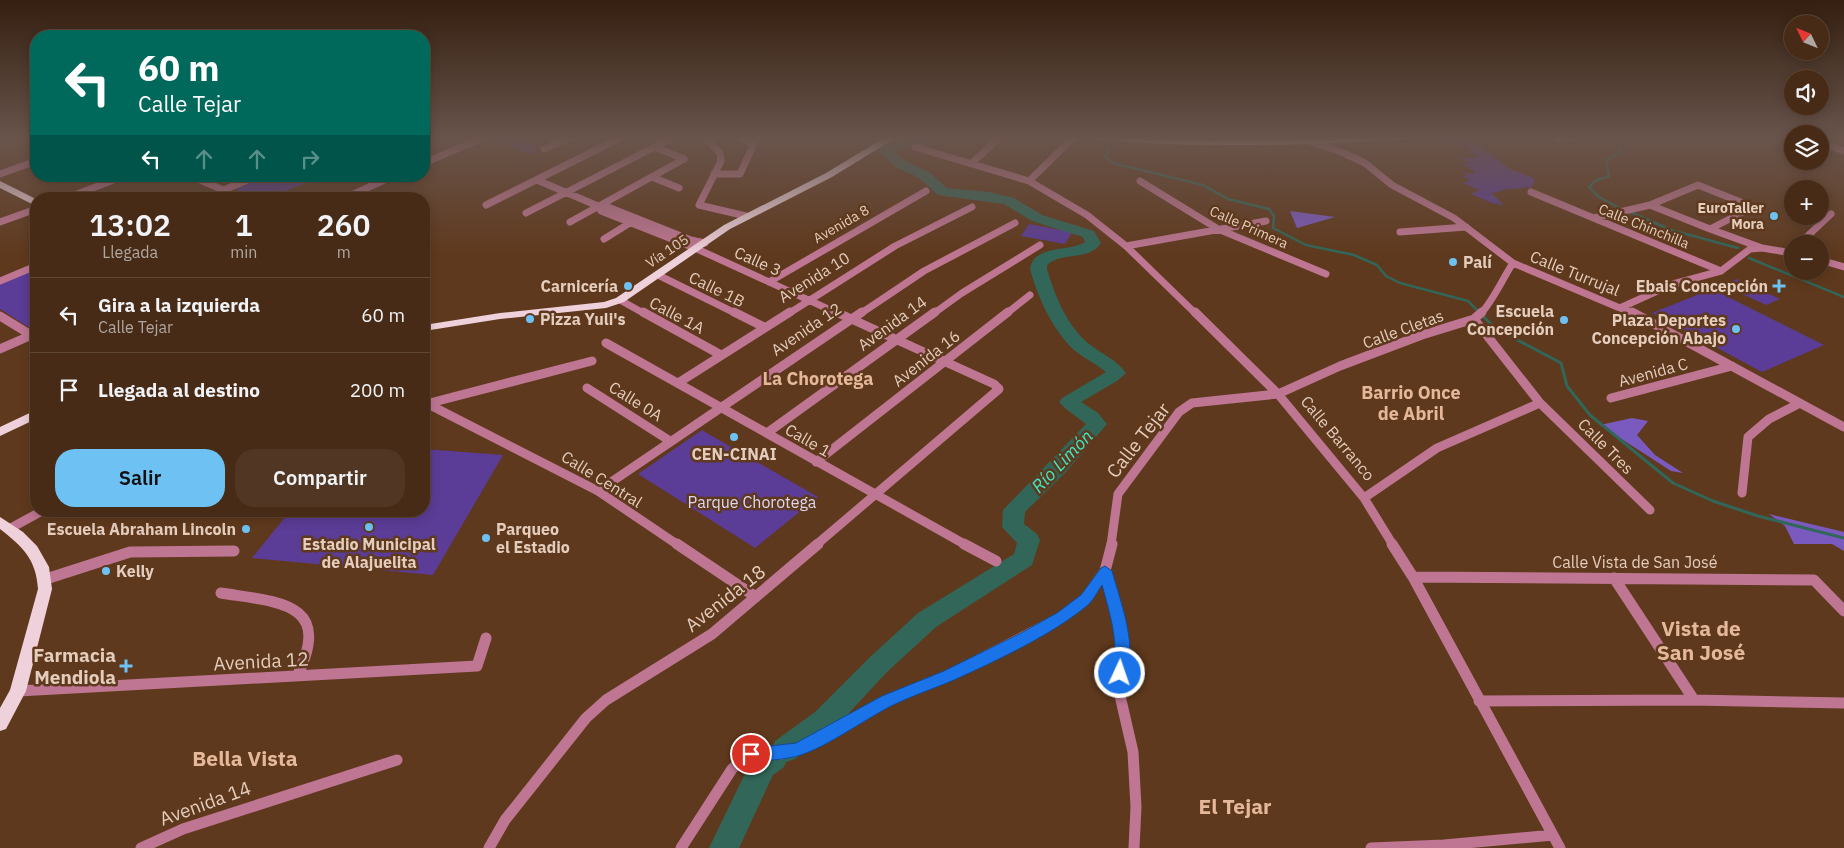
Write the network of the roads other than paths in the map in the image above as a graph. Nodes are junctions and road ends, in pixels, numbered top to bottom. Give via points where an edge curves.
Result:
1 (544, 177) edge
2 (597, 177) edge
3 (652, 177) joint
4 (713, 177) edge
5 (825, 177) edge
6 (1015, 177) edge
7 (1033, 177) edge
8 (1382, 177) edge
9 (537, 180) junction
10 (1029, 181) junction
11 (1140, 181) dead end
12 (108, 182) edge
13 (205, 182) edge
14 (243, 182) edge
15 (380, 182) edge
16 (0, 184) edge
17 (679, 188) dead end
18 (224, 190) junction
19 (926, 191) dead end
20 (82, 192) edge
21 (219, 192) edge
22 (228, 192) edge
23 (358, 192) edge
24 (568, 192) junction
25 (1531, 192) dead end
26 (30, 200) edge
27 (486, 205) dead end
28 (1650, 205) junction
29 (598, 206) junction
30 (972, 207) dead end
31 (30, 211) edge
32 (526, 213) dead end
33 (1831, 214) dead end
34 (746, 216) junction
35 (638, 218) junction
36 (1594, 218) junction
37 (1266, 221) dead end
38 (0, 222) edge
39 (570, 222) dead end
40 (630, 223) junction
41 (1015, 223) dead end
42 (1466, 227) junction
43 (1218, 229) junction
44 (1710, 229) junction
45 (1400, 232) dead end
46 (1809, 235) edge
47 (604, 239) dead end
48 (1040, 245) dead end
49 (701, 246) junction
50 (1126, 246) junction
51 (1762, 248) junction
52 (1784, 250) edge
53 (1829, 262) edge
54 (1513, 263) junction
55 (1844, 266) edge
56 (30, 268) edge
57 (1721, 271) junction
58 (1326, 274) dead end
59 (658, 275) junction
60 (0, 281) edge
61 (769, 282) junction
62 (1030, 295) dead end
63 (808, 299) junction
64 (620, 300) junction
65 (1622, 307) junction
66 (0, 316) edge
67 (851, 319) junction
68 (1474, 319) junction
69 (430, 327) edge
70 (764, 327) junction
71 (30, 332) edge
72 (30, 337) edge
73 (897, 340) junction
74 (606, 343) dead end
75 (0, 348) edge
76 (721, 355) junction
77 (592, 361) dead end
78 (945, 362) junction
79 (1732, 366) junction
80 (678, 383) junction
81 (998, 387) joint
82 (587, 388) dead end
83 (1278, 394) junction
84 (1611, 398) dead end
85 (430, 402) edge
86 (1540, 402) junction
87 (1800, 403) junction
88 (430, 405) edge
89 (718, 407) junction
90 (30, 417) edge
91 (1844, 427) edge
92 (0, 432) edge
93 (767, 433) junction
94 (670, 441) junction
95 (816, 462) junction
96 (598, 491) junction
97 (1742, 493) dead end
98 (876, 496) junction
99 (1364, 498) junction
100 (1650, 510) dead end
101 (30, 516) edge
102 (5, 526) edge
103 (234, 551) dead end
104 (996, 561) dead end
105 (1105, 571) junction
106 (1413, 577) junction
107 (46, 578) junction
108 (1614, 578) junction
109 (221, 593) dead end
110 (756, 597) junction
111 (1844, 612) edge
112 (486, 638) dead end
113 (297, 676) junction
114 (18, 691) junction
115 (1694, 700) junction
116 (1479, 701) junction
117 (1844, 703) edge
118 (0, 724) edge
119 (397, 760) dead end
120 (1553, 835) junction
121 (141, 848) edge
122 (489, 848) edge
123 (681, 848) edge
124 (1134, 848) edge
125 (1371, 848) edge
126 (1560, 848) edge

1 - 9 street
2 - 24 street
3 - 17 street
3 - 29 street
4 - 34 street via 699,206
5 - 34 main road, Vía 105
6 - 10 street, Calle Barranco
7 - 10 street
8 - 42 street, Calle Turrujal
9 - 24 street
9 - 27 street
10 - 50 street, Calle Barranco via 1087,215
11 - 43 street, Calle Primera
12 - 20 street
13 - 18 street
14 - 18 street
15 - 23 street
16 - 26 main road
18 - 21 street
18 - 22 street
19 - 61 street, Avenida 8
24 - 29 street
24 - 32 street
25 - 36 street, Calle Chinchilla
28 - 36 street
28 - 44 street
28 - 44 street via 1698,185 1753,207
29 - 35 street
29 - 39 street
29 - 40 street via 601,211
30 - 63 street, Avenida 10 via 895,246
31 - 38 street
33 - 46 street
34 - 49 main road, Vía 105
35 - 40 street
35 - 49 street
36 - 57 street, Calle Chinchilla
37 - 43 street
40 - 47 street
40 - 49 street
41 - 67 street, Avenida 12 via 924,271
42 - 45 street
42 - 54 street, Calle Turrujal
43 - 50 street
43 - 58 street, Calle Primera
44 - 51 street
48 - 73 street, Avenida 14 via 962,293
49 - 59 main road, Vía 105
49 - 61 street, Calle 3
50 - 83 street, Calle Barranco
51 - 52 street, Calle Turrujal
51 - 57 street, Calle Turrujal via 1750,249
53 - 55 street
54 - 65 street, Calle Turrujal
54 - 68 street, Calle Cletas via 1487,308
56 - 60 street
57 - 65 street, Calle Turrujal via 1673,284
59 - 64 main road, Vía 105
59 - 70 street, Calle 1B
61 - 63 street, Calle 3
62 - 78 street, Avenida 16
63 - 67 street, Calle 3
63 - 70 street, Avenida 10
64 - 69 main road, Vía 105
64 - 76 street, Calle 1A
65 - 79 street
66 - 71 street
67 - 73 street, Calle 3
67 - 89 street, Avenida 12
68 - 83 street, Calle Cletas via 1340,366
68 - 86 street, Calle Tres
70 - 76 street, Avenida 10
72 - 75 street
73 - 78 street, Calle 3
73 - 93 street, Avenida 14
74 - 80 street, Calle 1
76 - 80 street, Avenida 10
77 - 85 street
78 - 81 street, Calle 3
78 - 95 street, Avenida 16
79 - 84 street, Avenida C
79 - 87 street
80 - 89 street, Calle 1
81 - 98 street, Avenida 18
82 - 94 street, Calle 0A
83 - 99 street, Calle Barranco
83 - 105 street, Calle Tejar via 1192,403 1179,412 1118,494
86 - 99 street via 1437,448
86 - 100 street, Calle Tres
87 - 91 street
87 - 97 street via 1769,419 1748,437
88 - 96 street, Calle Central
89 - 93 street, Calle 1
89 - 94 street, Avenida 12
90 - 92 main road
93 - 95 street, Calle 1
94 - 96 street, Avenida 12
95 - 98 street, Calle 1
96 - 110 street, Calle Central
98 - 104 street, Calle 1
98 - 110 street, Avenida 18
99 - 106 street, Calle Barranco
101 - 102 street
102 - 107 main road via 39,558
103 - 107 street via 130,552
105 - 123 street, Calle Tejar via 1086,598 1062,617 1026,637 949,675 887,700 799,749 781,754 758,752 744,758 732,769
105 - 124 street via 1120,624 1122,659 1118,687 1132,752 1136,807
106 - 108 street, Calle Vista de San José
106 - 116 street, Calle Barranco
107 - 114 main road
108 - 111 street, Calle Vista de San José via 1814,580
108 - 115 street
109 - 113 street via 279,604 297,610 305,618 310,637 309,650
110 - 122 street, Avenida 18 via 712,634 606,700 586,718 505,820
112 - 113 street, Avenida 12 via 477,666
113 - 114 street, Avenida 12
114 - 118 main road
115 - 116 street
115 - 117 street
116 - 120 street, Calle Barranco
119 - 121 street, Avenida 14 via 200,823
120 - 125 street
120 - 126 street, Calle Barranco

